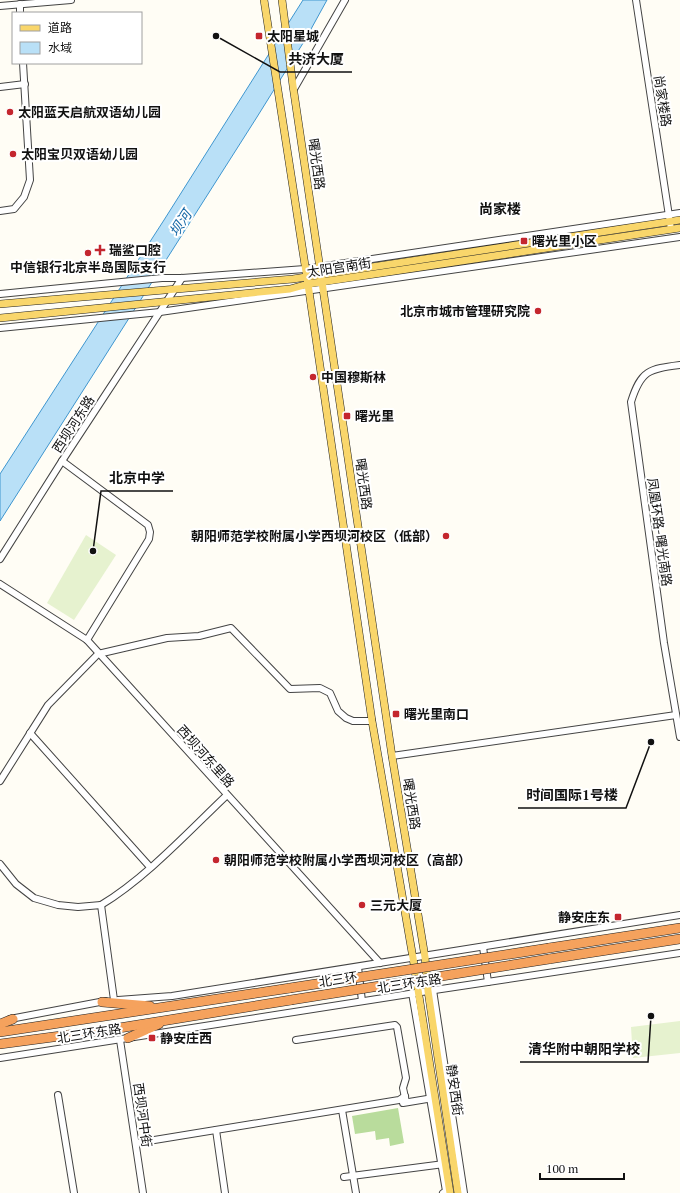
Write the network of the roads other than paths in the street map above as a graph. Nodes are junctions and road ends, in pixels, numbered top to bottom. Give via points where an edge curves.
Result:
1 (71, 0) edge
2 (264, 0) edge
3 (345, 0) edge
4 (636, 0) edge
5 (20, 4) junction
6 (283, 4) edge
7 (0, 6) edge
8 (20, 12) edge
9 (23, 64) edge
10 (25, 84) junction
11 (0, 87) edge
12 (294, 88) junction
13 (0, 211) edge
14 (680, 213) edge
15 (680, 220) edge
16 (670, 222) junction
17 (680, 228) edge
18 (680, 237) edge
19 (306, 269) junction
20 (182, 278) junction
21 (322, 278) junction
22 (308, 284) junction
23 (175, 288) junction
24 (0, 294) edge
25 (166, 302) junction
26 (0, 304) edge
27 (160, 312) junction
28 (0, 318) edge
29 (0, 328) edge
30 (680, 365) edge
31 (62, 461) junction
32 (0, 559) edge
33 (0, 584) edge
34 (87, 640) junction
35 (98, 654) junction
36 (676, 715) junction
37 (372, 721) junction
38 (30, 733) junction
39 (680, 737) edge
40 (392, 756) junction
41 (0, 782) edge
42 (227, 795) junction
43 (0, 864) edge
44 (150, 867) junction
45 (102, 905) junction
46 (680, 915) edge
47 (680, 928) edge
48 (680, 939) edge
49 (483, 947) junction
50 (680, 953) edge
51 (425, 957) junction
52 (413, 958) junction
53 (380, 963) junction
54 (358, 967) junction
55 (488, 982) junction
56 (431, 991) junction
57 (415, 993) junction
58 (114, 1000) junction
59 (362, 1001) junction
60 (102, 1002) junction
61 (165, 1007) junction
62 (13, 1018) joint
63 (173, 1018) junction
64 (0, 1022) edge
65 (0, 1032) edge
66 (124, 1039) junction
67 (296, 1040) dead end
68 (0, 1044) edge
69 (0, 1058) edge
70 (449, 1090) junction
71 (58, 1095) dead end
72 (433, 1098) junction
73 (404, 1101) junction
74 (446, 1109) junction
75 (342, 1110) junction
76 (216, 1130) junction
77 (136, 1143) junction
78 (443, 1164) junction
79 (353, 1176) junction
80 (344, 1177) dead end
81 (74, 1193) edge
82 (143, 1193) edge
83 (224, 1193) edge
84 (356, 1193) edge
85 (443, 1193) edge
86 (450, 1193) edge
87 (458, 1193) edge
88 (464, 1193) edge

1 - 5 street
2 - 19 main road, 曙光西路
3 - 12 street
4 - 16 street, 尚家楼路
5 - 7 street
5 - 8 street
6 - 12 main road, 曙光西路
9 - 10 street
10 - 11 street
10 - 13 street via 30,180 24,197 14,209
12 - 21 main road, 曙光西路
14 - 16 street, 太阳宫南街
15 - 16 main road, 太阳宫南街
16 - 17 main road, 太阳宫南街
16 - 21 main road, 太阳宫南街
16 - 21 street, 太阳宫南街
18 - 21 street, 太阳宫南街
19 - 20 street, 太阳宫南街
19 - 21 street, 太阳宫南街
19 - 22 main road, 曙光西路
20 - 23 street, 西坝河东路
20 - 24 street, 太阳宫南街 via 157,278
21 - 22 main road, 太阳宫南街
21 - 40 main road, 曙光西路
22 - 23 main road, 太阳宫南街 via 292,279
22 - 25 main road, 太阳宫南街 via 290,289
22 - 27 street, 太阳宫南街
22 - 37 main road, 曙光西路
23 - 25 street, 西坝河东路
23 - 26 main road, 太阳宫南街
25 - 27 street, 西坝河东路
25 - 28 main road, 太阳宫南街
27 - 29 street, 太阳宫南街
27 - 31 street, 西坝河东路
30 - 36 street, 凤凰环路-曙光南路 via 658,368 645,375 636,386 631,402
31 - 32 street, 西坝河东路
31 - 34 street via 148,525 150,532 149,539
33 - 34 street, 西坝河东里路
34 - 35 street, 西坝河东里路
35 - 37 street via 167,638 199,636 231,628 290,689 320,688 330,693 338,711 346,718 353,721
35 - 38 street via 48,705
35 - 42 street, 西坝河东里路
36 - 39 street, 凤凰环路-曙光南路
36 - 40 street
37 - 52 main road, 曙光西路
38 - 41 street
38 - 44 street
40 - 51 main road, 曙光西路
42 - 44 street
42 - 53 street, 西坝河东里路
43 - 45 street via 16,884 34,898 58,905
44 - 45 street
45 - 58 street
46 - 49 street, 北三环东路
47 - 61 highway, 北三环, bridge
48 - 63 highway, 北三环, bridge
49 - 51 street, 北三环东路
49 - 55 street
50 - 55 street, 北三环东路
51 - 52 street, 北三环东路
51 - 56 main road, 曙光西路
52 - 53 street, 北三环东路
52 - 57 main road, 曙光西路
53 - 54 street, 北三环东路
54 - 58 street, 北三环东路 via 172,996
54 - 59 street
55 - 56 street, 北三环东路
56 - 57 street, 北三环东路
56 - 70 street
56 - 74 main road, 静安西街
57 - 59 street, 北三环东路
57 - 72 main road, 静安西街
58 - 60 street, 北三环东路
59 - 66 street, 北三环东路
60 - 61 highway
60 - 62 street, 北三环东路
61 - 65 highway, 北三环
62 - 64 highway
63 - 66 highway
63 - 68 highway, 北三环
66 - 69 street, 北三环东路
66 - 77 street, 西坝河中街
67 - 73 street via 395,1025 398,1027 406,1078 403,1088
70 - 74 street
70 - 88 street
71 - 81 street
72 - 73 street
72 - 78 main road, 静安西街
73 - 75 street
74 - 87 main road, 静安西街
75 - 76 street
75 - 79 street
76 - 77 street
76 - 83 street
77 - 82 street, 西坝河中街
78 - 79 street
78 - 85 street via 446,1191
78 - 86 main road, 静安西街
79 - 80 street
79 - 84 street

